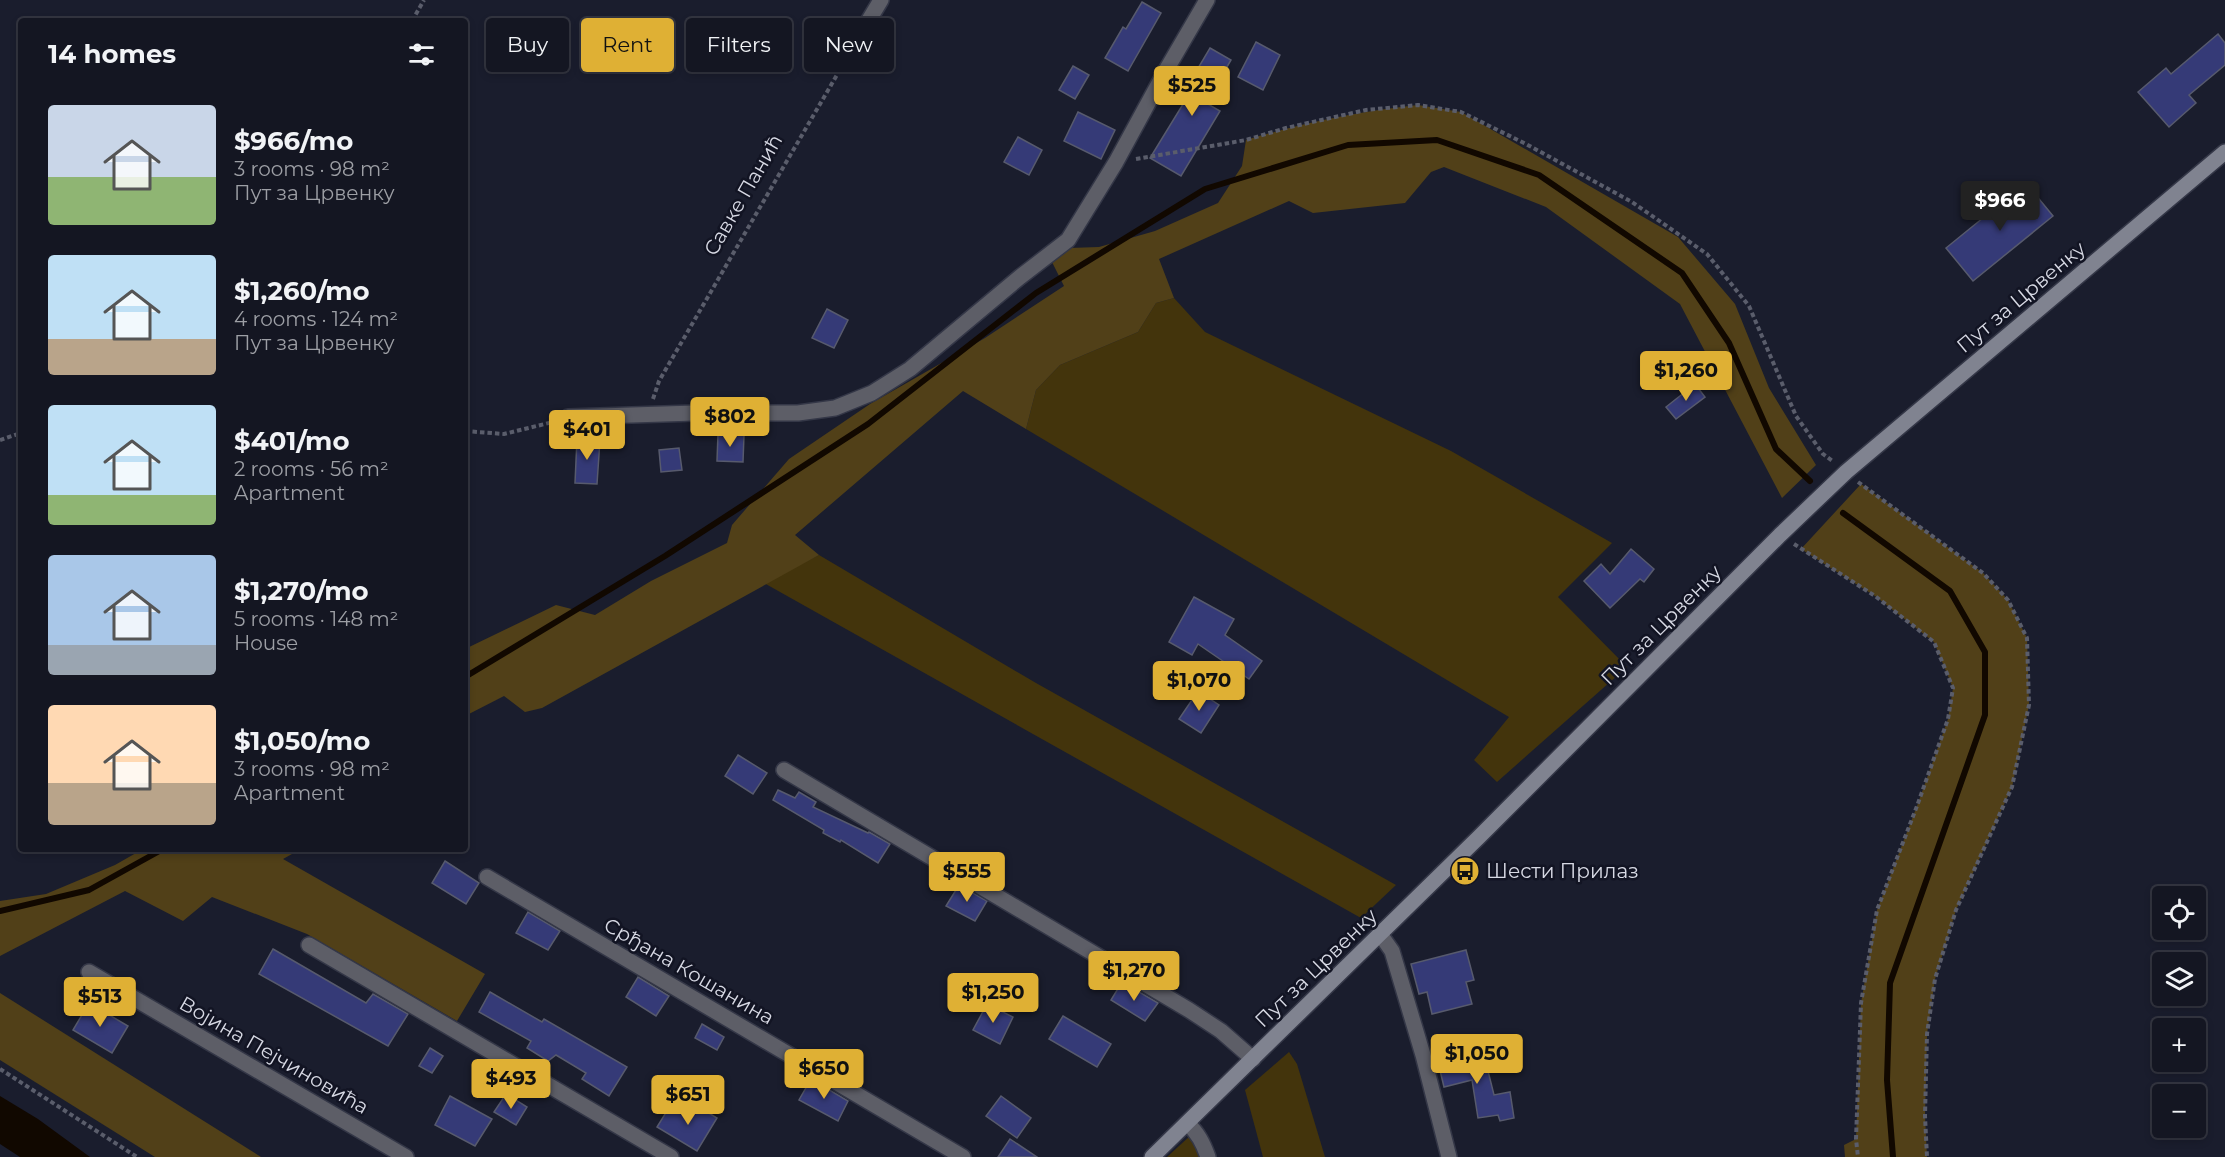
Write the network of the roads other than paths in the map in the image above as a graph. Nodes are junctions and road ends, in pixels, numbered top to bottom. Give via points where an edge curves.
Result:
1 (881, 0) edge
2 (1207, 0) edge
3 (870, 18) edge
4 (2225, 152) edge
5 (568, 417) road end
6 (784, 770) dead end
7 (487, 877) dead end
8 (1380, 934) junction
9 (309, 945) dead end
10 (89, 972) dead end
11 (1253, 1059) junction
12 (1187, 1123) junction
13 (406, 1157) edge
14 (671, 1157) edge
15 (963, 1157) edge
16 (1152, 1157) edge
17 (1208, 1157) edge
18 (1449, 1157) edge

1 - 3 street
2 - 5 street via 1068,240 910,369 872,393 835,408 798,413
4 - 8 street, Пут за Црвенку via 1846,472
6 - 11 street via 1189,1010
7 - 15 street, Срђана Кошанина
8 - 11 street, Пут за Црвенку
8 - 18 street via 1392,951
9 - 14 street
10 - 13 street, Војина Пејчиновића
11 - 12 street, Пут за Црвенку
12 - 16 street, Пут за Црвенку
12 - 17 street via 1202,1141

